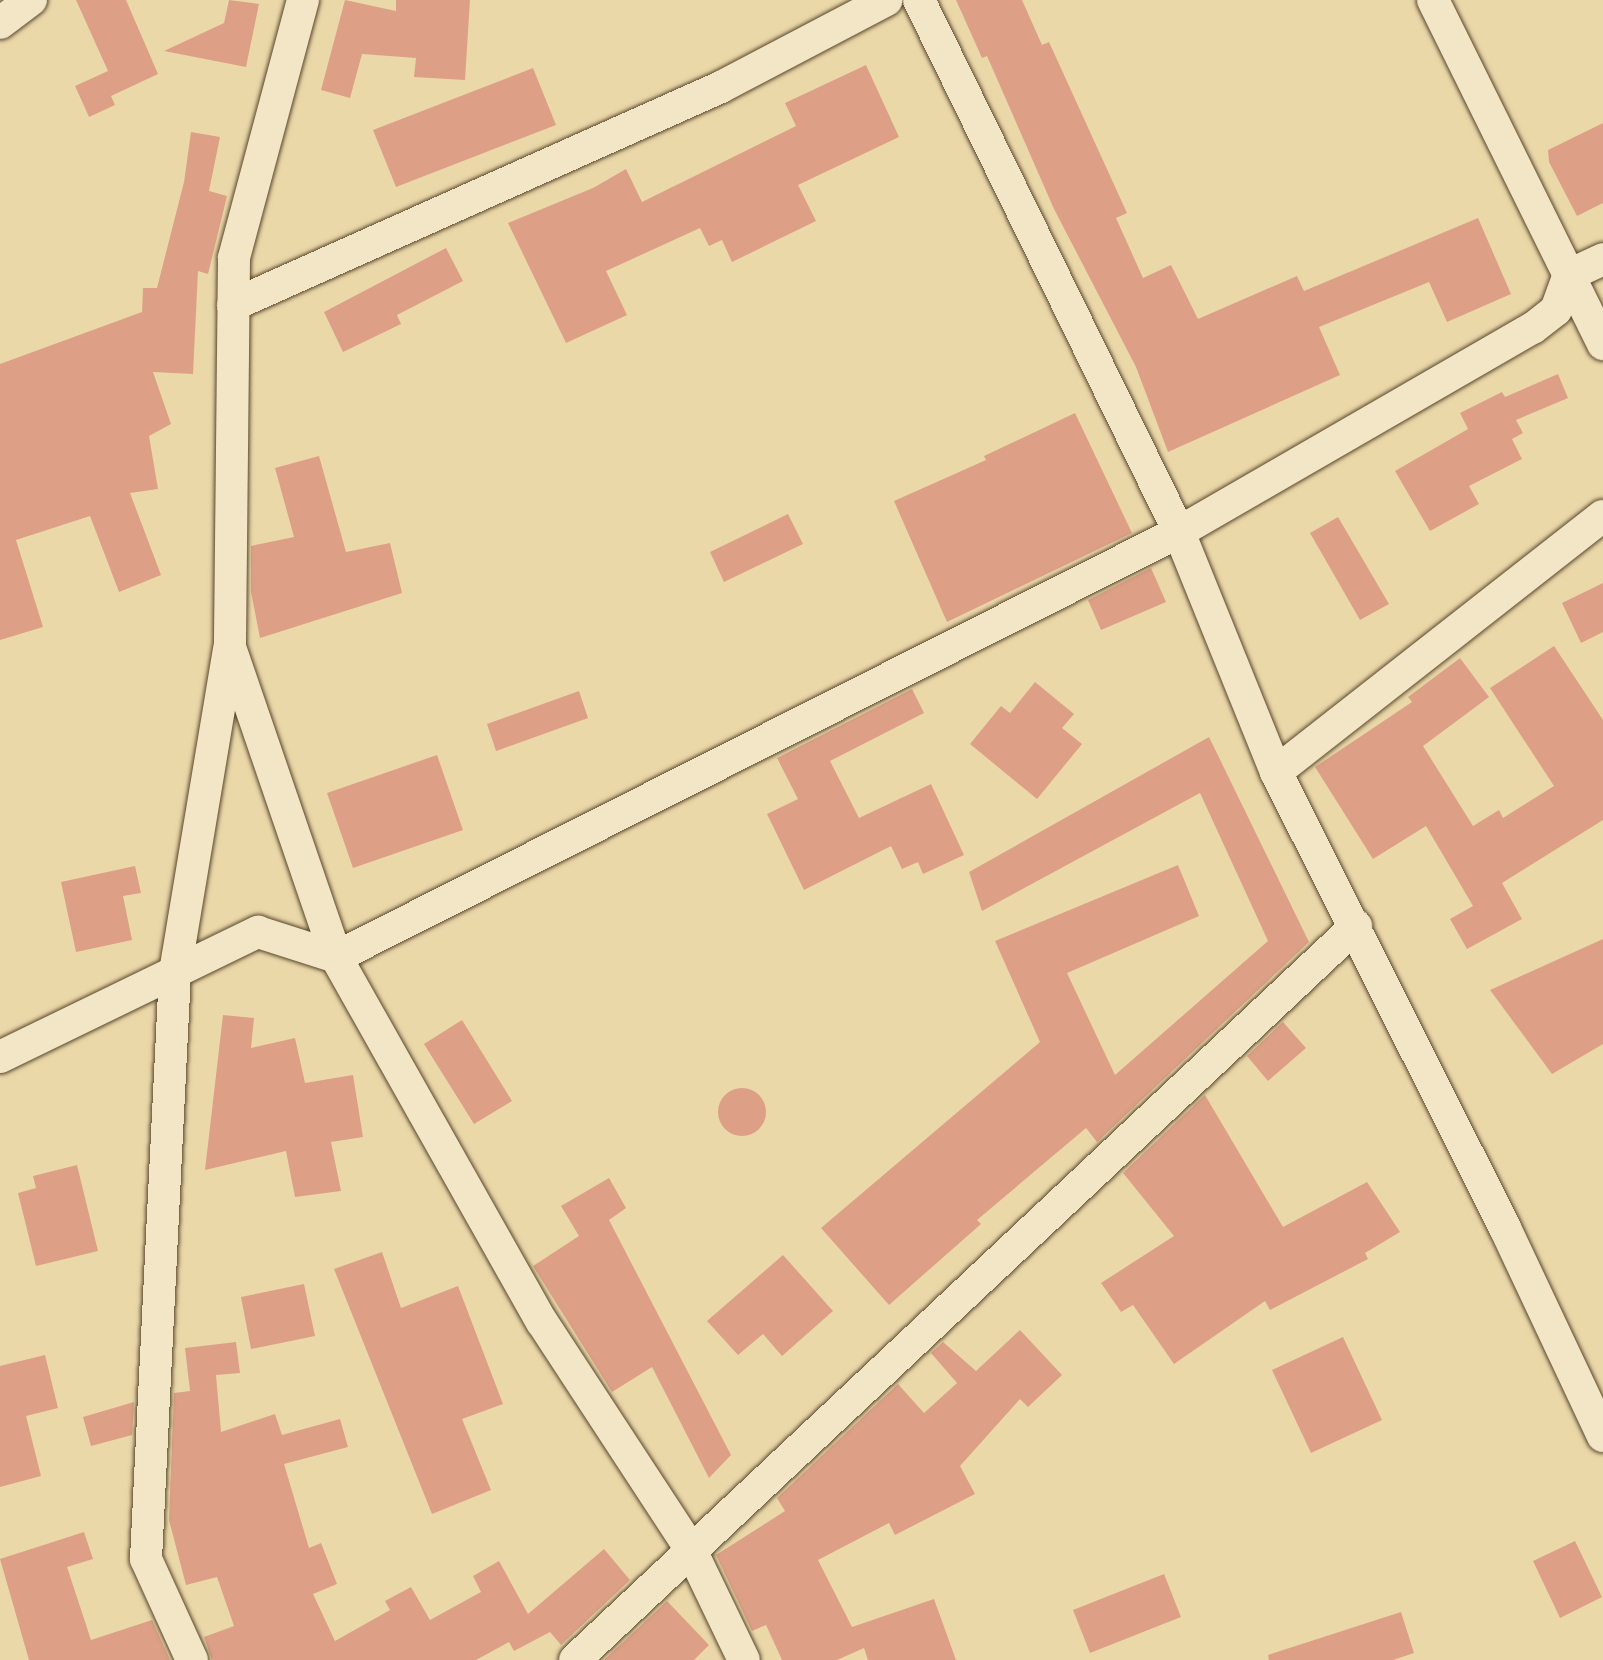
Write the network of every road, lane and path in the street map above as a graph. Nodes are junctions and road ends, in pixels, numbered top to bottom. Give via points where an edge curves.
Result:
1 (32, 0) edge
2 (303, 0) edge
3 (887, 0) edge
4 (919, 0) edge
5 (1434, 0) edge
6 (0, 23) edge
7 (1603, 259) edge
8 (1569, 275) junction
9 (233, 304) junction
10 (1582, 307) edge
11 (1603, 344) edge
12 (1603, 516) edge
13 (1179, 532) junction
14 (230, 647) junction
15 (1276, 772) junction
16 (1356, 926) junction
17 (336, 957) junction
18 (176, 972) junction
19 (0, 1057) edge
20 (1603, 1436) edge
21 (690, 1548) junction
22 (192, 1660) edge
23 (575, 1660) edge
24 (744, 1660) edge

1 - 6 street
2 - 9 street via 234,258
3 - 9 street via 721,87
4 - 13 street
5 - 8 street
7 - 8 street
8 - 10 street
9 - 14 street
10 - 11 street
10 - 13 street via 1533,328
12 - 15 street
13 - 15 street
13 - 17 street
14 - 17 street
14 - 18 street
15 - 16 street
16 - 20 street
16 - 21 street
17 - 18 street via 258,932
17 - 21 street via 542,1322
18 - 19 street
18 - 22 street via 146,1559
21 - 23 street
21 - 24 street

